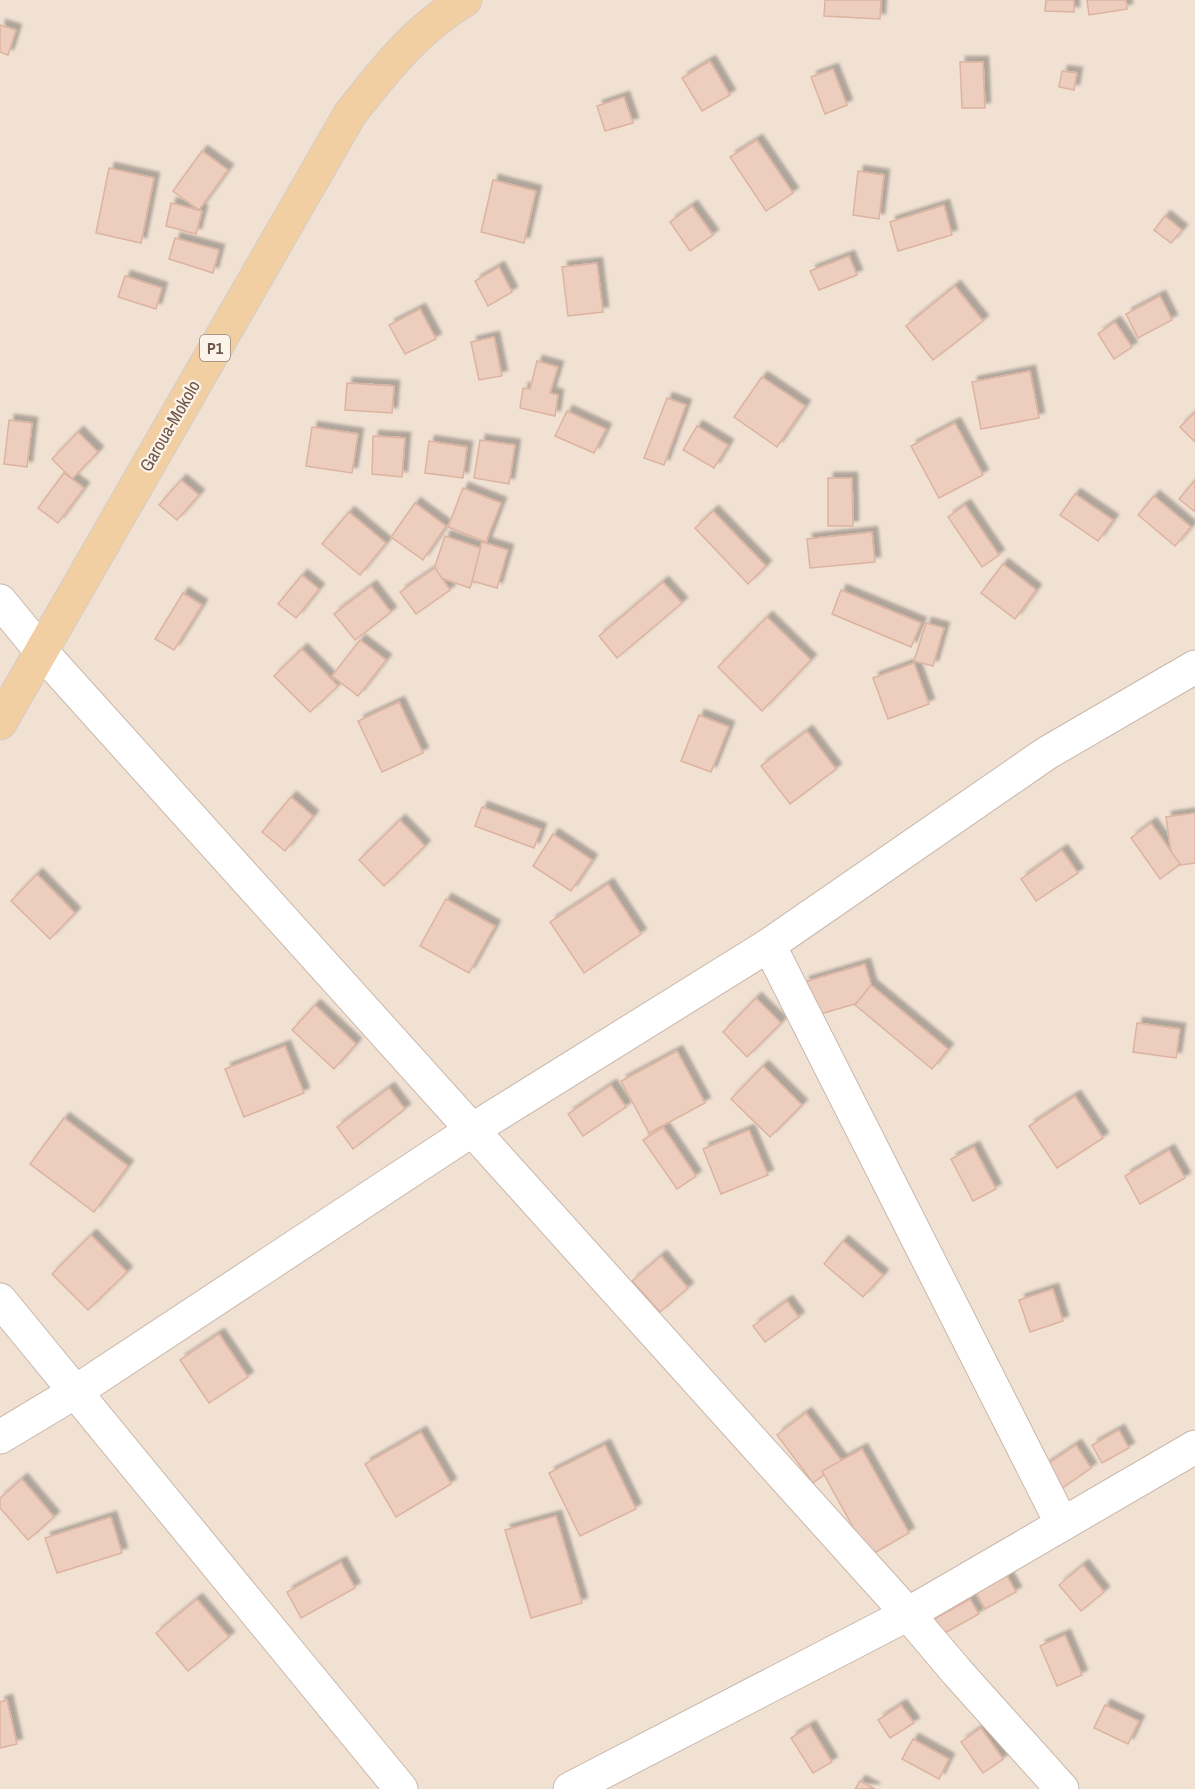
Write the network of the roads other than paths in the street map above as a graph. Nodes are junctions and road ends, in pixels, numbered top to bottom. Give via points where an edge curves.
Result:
1 (465, 0) edge
2 (0, 602) edge
3 (40, 651) junction
4 (1195, 668) edge
5 (0, 723) edge
6 (769, 945) junction
7 (472, 1130) junction
8 (0, 1300) edge
9 (75, 1392) junction
10 (0, 1437) edge
11 (1195, 1447) edge
12 (1062, 1524) junction
13 (908, 1614) junction
14 (400, 1789) edge
15 (570, 1789) edge
16 (1062, 1789) edge

1 - 3 main road, Garoua-Mokolo / P1 via 426,27 396,56 350,114
2 - 3 street
3 - 5 main road, Garoua-Mokolo / P1
3 - 7 street
4 - 6 street via 1047,753
6 - 7 street
6 - 12 street
7 - 9 street
7 - 13 street
8 - 9 street
9 - 10 street
9 - 14 street
11 - 12 street
12 - 13 street
13 - 15 street
13 - 16 street

